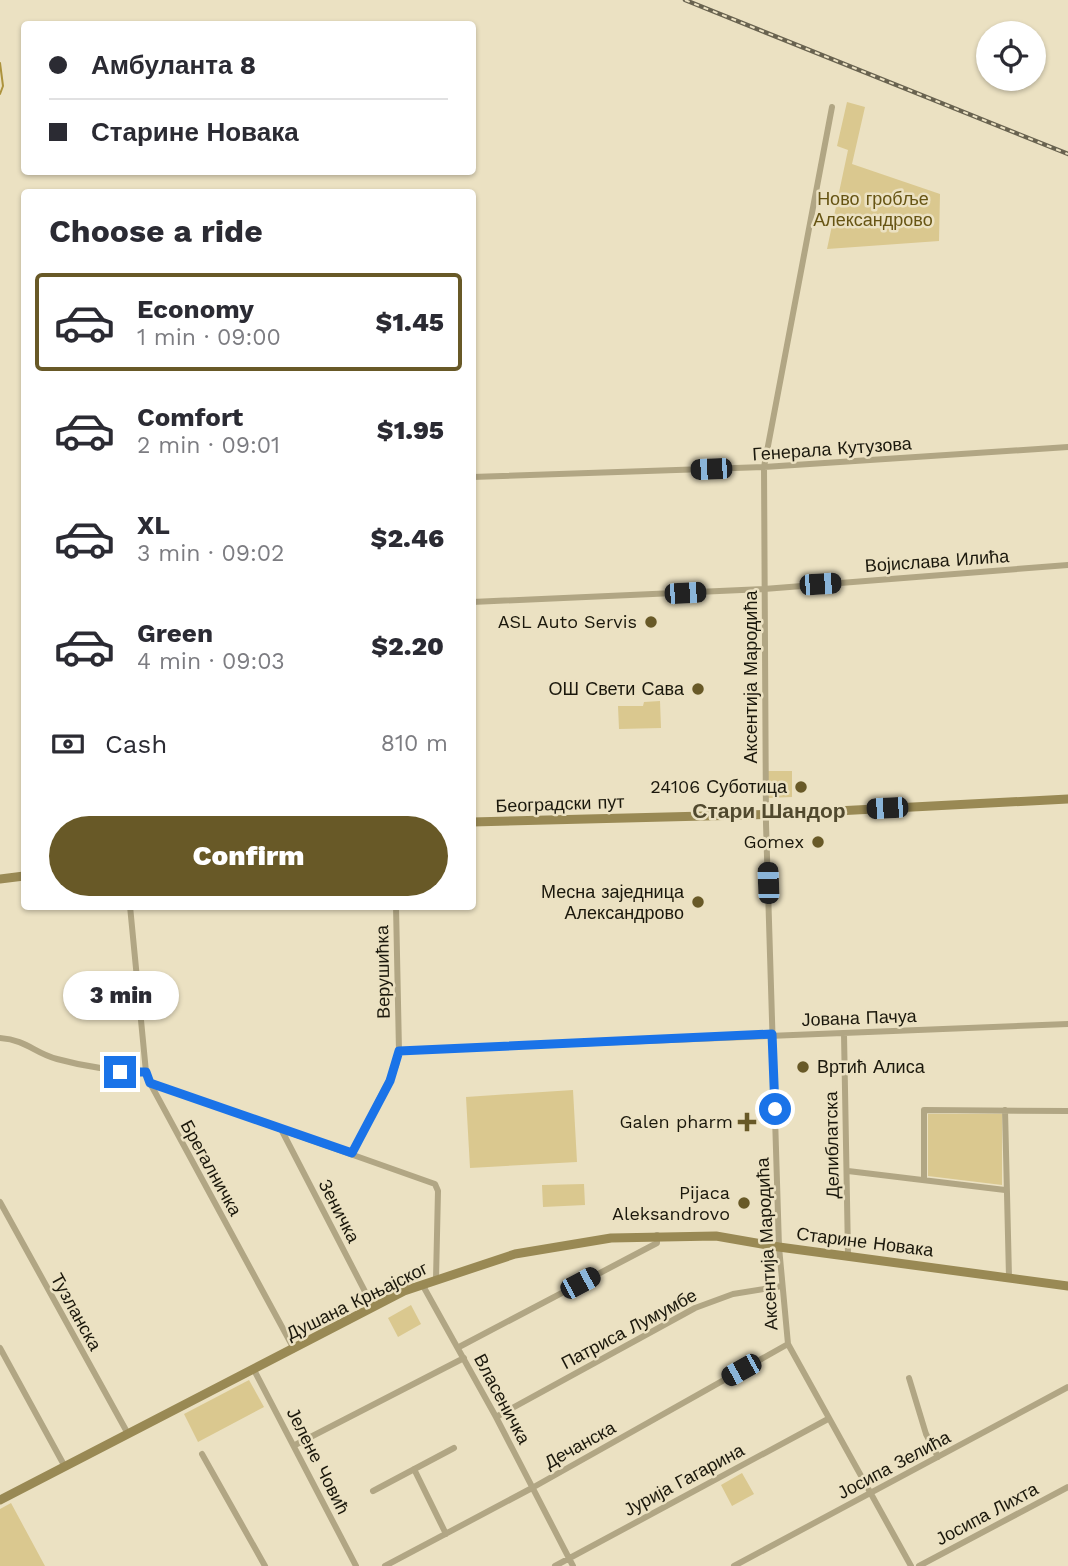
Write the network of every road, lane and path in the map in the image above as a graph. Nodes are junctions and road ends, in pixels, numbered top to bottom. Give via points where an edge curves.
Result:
1 (832, 107) dead end
2 (1068, 447) edge
3 (764, 467) junction
4 (476, 477) edge
5 (1068, 565) edge
6 (764, 589) junction
7 (476, 601) edge
8 (1068, 799) edge
9 (766, 814) junction
10 (476, 822) edge
11 (21, 876) edge
12 (0, 879) edge
13 (130, 910) edge
14 (396, 910) edge
15 (1068, 1024) edge
16 (772, 1034) junction
17 (844, 1034) junction
18 (0, 1038) edge
19 (399, 1051) junction
20 (146, 1072) junction
21 (150, 1083) junction
22 (1004, 1110) junction
23 (1068, 1111) edge
24 (281, 1129) junction
25 (352, 1153) junction
26 (848, 1171) junction
27 (924, 1179) junction
28 (1005, 1190) junction
29 (1, 1204) edge
30 (657, 1235) junction
31 (779, 1247) junction
32 (848, 1255) junction
33 (1009, 1277) junction
34 (436, 1279) junction
35 (422, 1284) junction
36 (782, 1286) junction
37 (1068, 1286) edge
38 (373, 1307) junction
39 (788, 1344) junction
40 (459, 1347) junction
41 (0, 1348) edge
42 (294, 1349) junction
43 (464, 1358) junction
44 (254, 1370) junction
45 (909, 1378) dead end
46 (1068, 1387) edge
47 (496, 1417) junction
48 (828, 1419) junction
49 (127, 1432) junction
50 (295, 1445) junction
51 (454, 1448) dead end
52 (202, 1454) dead end
53 (938, 1457) junction
54 (64, 1465) junction
55 (414, 1469) junction
56 (1068, 1487) edge
57 (532, 1488) junction
58 (373, 1491) dead end
59 (870, 1493) junction
60 (1, 1498) edge
61 (446, 1534) junction
62 (571, 1557) junction
63 (265, 1566) edge
64 (356, 1566) edge
65 (385, 1566) edge
66 (555, 1566) edge
67 (573, 1566) edge
68 (734, 1566) edge
69 (911, 1566) edge
70 (919, 1566) edge

1 - 3 street, Аксентија Мародића
2 - 3 street, Генерала Кутузова
3 - 4 street, Генерала Кутузова
3 - 6 street, Аксентија Мародића
5 - 6 street, Војислава Илића
6 - 7 street, Војислава Илића
6 - 9 street, Аксентија Мародића
8 - 9 street, Београдски пут
9 - 10 street, Београдски пут
9 - 16 street, Аксентија Мародића
11 - 12 street
13 - 20 street, Брегалничка
14 - 19 street, Верушићка
15 - 17 street, Јована Пачуа
16 - 17 street, Јована Пачуа
16 - 19 street, Јована Пачуа
16 - 31 street, Аксентија Мародића
17 - 26 street, Делиблатска
18 - 20 street via 16,1039 54,1059 120,1072
19 - 25 street, Верушићка via 390,1081
20 - 21 street, Брегалничка
21 - 24 street
21 - 42 street, Брегалничка
22 - 23 street
22 - 27 street via 924,1110
22 - 28 street
24 - 25 street
24 - 38 street, Зеничка
25 - 34 street via 434,1183 438,1191
26 - 27 street
26 - 32 street, Делиблатска
27 - 28 street
28 - 33 street
29 - 49 street, Тузланска
30 - 31 street, Старине Новака via 716,1236
30 - 34 street, Душана Крњајског via 514,1254
30 - 40 street via 657,1243
31 - 32 street, Старине Новака
31 - 36 street, Аксентија Мародића
32 - 33 street, Старине Новака
33 - 37 street, Старине Новака
34 - 35 street, Душана Крњајског
35 - 38 street, Душана Крњајског
35 - 40 street, Власеничка via 451,1341
36 - 39 street, Аксентија Мародића
36 - 47 street, Патриса Лумумбе via 733,1294 695,1308
38 - 42 street, Душана Крњајског
39 - 48 street, Аксентија Мародића
39 - 57 street, Дечанска
40 - 43 street, Власеничка
41 - 54 street
42 - 44 street, Душана Крњајског
43 - 47 street, Власеничка
43 - 50 street
44 - 49 street, Душана Крњајског
44 - 50 street, Јелене Човић
45 - 53 street
46 - 53 street, Јосипа Зелића
47 - 57 street, Власеничка
48 - 59 street, Аксентија Мародића
48 - 62 street, Јурија Гагарина
49 - 54 street, Душана Крњајског
50 - 64 street, Јелене Човић
51 - 55 street
52 - 63 street
53 - 59 street, Јосипа Зелића
54 - 60 street, Душана Крњајског
55 - 58 street
55 - 61 street
56 - 70 street, Јосипа Лихта
57 - 61 street, Дечанска
57 - 62 street, Власеничка
59 - 68 street, Јосипа Зелића
59 - 69 street, Аксентија Мародића
61 - 65 street, Дечанска
62 - 66 street, Јурија Гагарина
62 - 67 street, Власеничка

